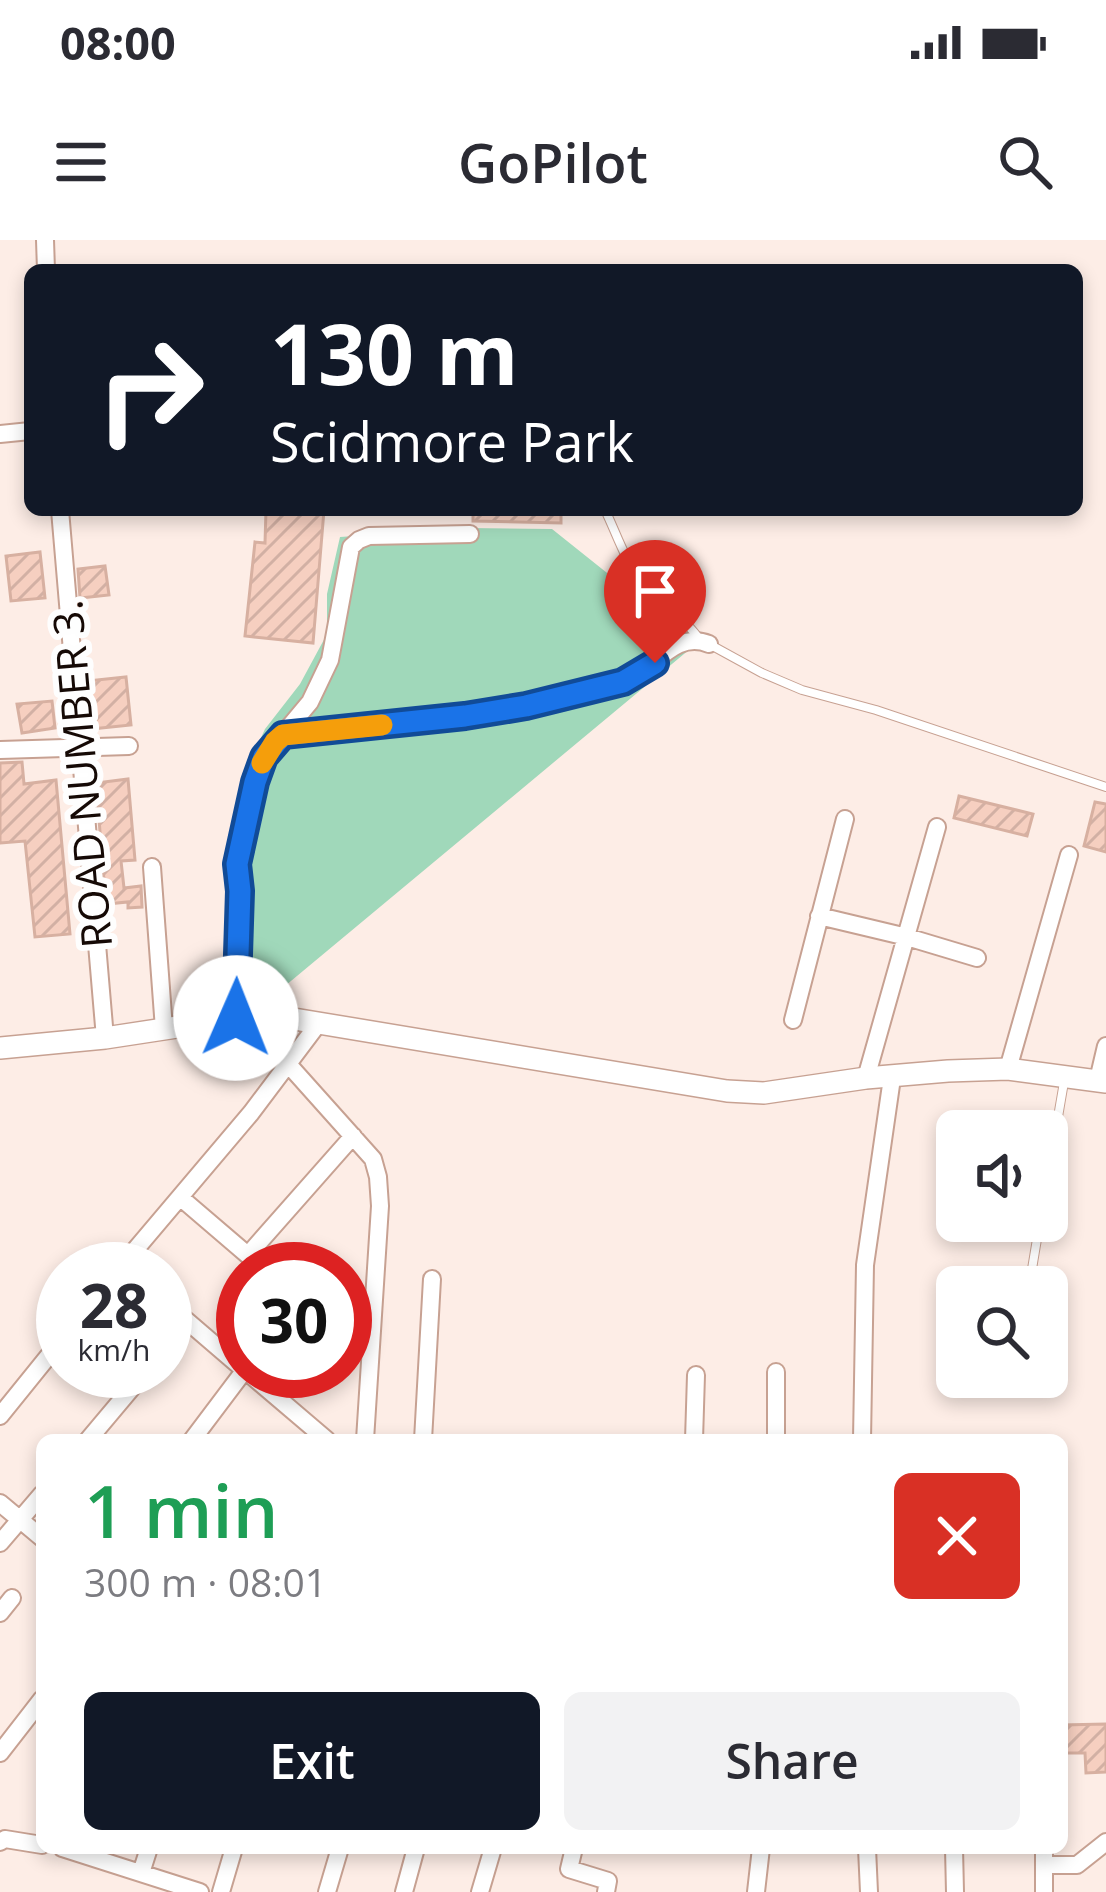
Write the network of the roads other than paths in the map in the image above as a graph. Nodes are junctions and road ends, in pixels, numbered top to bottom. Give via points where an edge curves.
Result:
1 (60, 516) edge
2 (608, 516) edge
3 (470, 534) dead end
4 (705, 643) junction
5 (283, 735) junction
6 (128, 746) dead end
7 (79, 749) junction
8 (0, 750) edge
9 (1106, 787) edge
10 (845, 819) dead end
11 (937, 827) dead end
12 (1069, 855) dead end
13 (152, 867) dead end
14 (819, 916) junction
15 (907, 937) junction
16 (977, 958) dead end
17 (236, 1018) junction
18 (793, 1020) dead end
19 (318, 1024) junction
20 (164, 1029) junction
21 (106, 1037) junction
22 (0, 1045) edge
23 (1106, 1046) edge
24 (288, 1064) junction
25 (1008, 1069) junction
26 (1065, 1076) junction
27 (866, 1078) junction
28 (892, 1078) junction
29 (1102, 1081) edge
30 (1059, 1110) edge
31 (353, 1136) junction
32 (181, 1198) junction
33 (144, 1242) edge
34 (233, 1242) edge
35 (259, 1242) edge
36 (432, 1279) dead end
37 (192, 1325) edge
38 (216, 1346) edge
39 (36, 1371) edge
40 (776, 1372) dead end
41 (696, 1375) dead end
42 (123, 1398) edge
43 (226, 1398) edge
44 (275, 1398) edge
45 (0, 1416) edge
46 (93, 1434) edge
47 (203, 1434) edge
48 (316, 1434) edge
49 (365, 1434) edge
50 (423, 1434) edge
51 (694, 1434) edge
52 (776, 1434) edge
53 (862, 1434) edge
54 (36, 1501) edge
55 (0, 1503) edge
56 (20, 1520) junction
57 (36, 1533) edge
58 (0, 1543) edge
59 (36, 1708) edge
60 (0, 1753) edge
61 (0, 1841) edge
62 (1106, 1842) edge
63 (36, 1844) edge
64 (81, 1854) edge
65 (147, 1854) edge
66 (232, 1854) edge
67 (338, 1854) edge
68 (414, 1854) edge
69 (491, 1854) edge
70 (573, 1854) edge
71 (759, 1854) edge
72 (867, 1854) edge
73 (954, 1854) edge
74 (1044, 1857) edge
75 (141, 1873) junction
76 (200, 1892) edge
77 (221, 1892) edge
78 (327, 1892) edge
79 (404, 1892) edge
80 (480, 1892) edge
81 (606, 1892) edge
82 (756, 1892) edge
83 (868, 1892) edge
84 (955, 1892) edge
85 (1044, 1892) edge

1 - 7 street, ROAD NUMBER 3.
2 - 4 lane via 640,578
3 - 5 street via 370,536 352,547 330,660
4 - 5 street via 670,648 623,682 526,706
4 - 9 lane via 802,690
5 - 17 street via 255,782 237,864
6 - 7 street
7 - 8 street
7 - 21 street, ROAD NUMBER 3.
10 - 14 street
11 - 15 street
12 - 25 street
13 - 20 street
14 - 15 street
14 - 18 street
15 - 16 street
15 - 27 street
17 - 19 street
17 - 20 street
19 - 24 street
19 - 27 street via 727,1090 764,1093
20 - 21 street
21 - 22 street
23 - 29 street
24 - 31 street
24 - 32 street
25 - 26 street
25 - 28 street
26 - 29 street
26 - 30 lane
27 - 28 street
28 - 53 street via 865,1265
31 - 35 street
31 - 49 street via 379,1177
32 - 33 street
32 - 34 street
36 - 50 street
37 - 38 street
39 - 45 street
40 - 52 street
41 - 51 street
42 - 46 street
43 - 47 street
44 - 48 street
54 - 56 street
55 - 56 street
56 - 57 street
56 - 58 street
59 - 60 street
61 - 63 street
62 - 74 street via 1077,1865
64 - 75 street
65 - 75 street
66 - 77 street
67 - 78 street
68 - 79 street
69 - 80 street
70 - 81 street via 569,1869 608,1881
71 - 82 street
72 - 83 street
73 - 84 street
74 - 85 street
75 - 76 street

